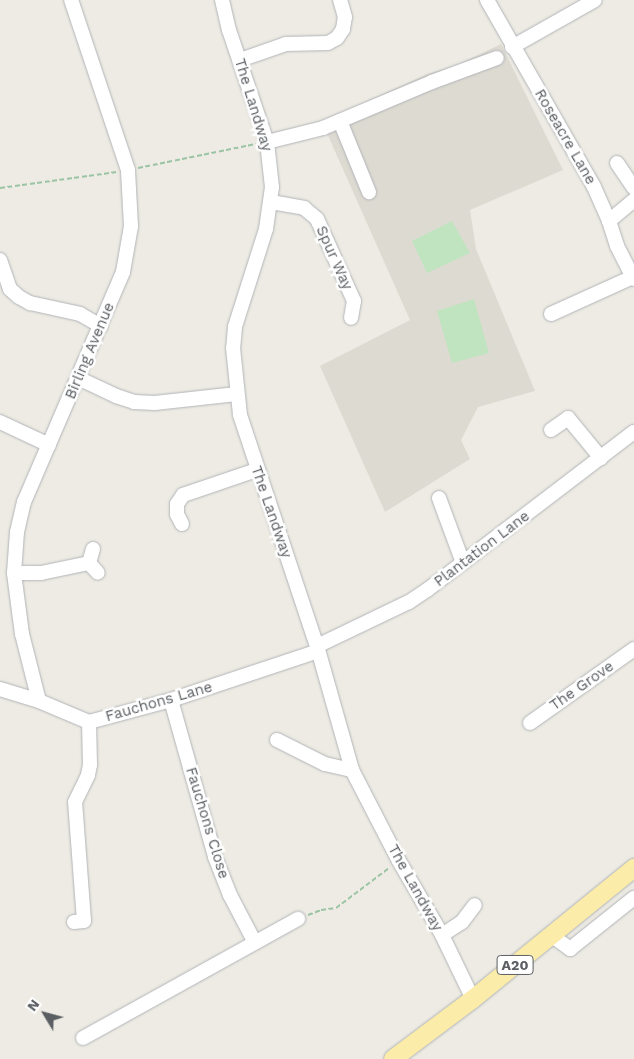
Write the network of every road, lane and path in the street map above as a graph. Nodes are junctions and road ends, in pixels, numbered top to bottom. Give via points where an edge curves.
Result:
1 (71, 0) edge
2 (222, 0) edge
3 (340, 0) edge
4 (486, 0) edge
5 (595, 0) edge
6 (512, 46) junction
7 (498, 58) dead end
8 (240, 60) junction
9 (340, 121) junction
10 (267, 142) junction
11 (617, 163) dead end
12 (128, 170) junction
13 (0, 188) edge
14 (634, 188) edge
15 (369, 192) dead end
16 (634, 200) edge
17 (271, 202) junction
18 (609, 221) junction
19 (0, 260) edge
20 (634, 278) edge
21 (551, 314) dead end
22 (352, 318) dead end
23 (101, 326) junction
24 (78, 378) junction
25 (237, 394) junction
26 (0, 422) edge
27 (551, 430) dead end
28 (634, 432) edge
29 (49, 445) junction
30 (601, 458) junction
31 (257, 470) junction
32 (439, 498) dead end
33 (182, 524) dead end
34 (93, 549) dead end
35 (463, 563) junction
36 (14, 573) junction
37 (318, 649) junction
38 (634, 649) edge
39 (0, 689) edge
40 (171, 700) junction
41 (38, 701) junction
42 (89, 722) junction
43 (530, 723) dead end
44 (277, 740) dead end
45 (352, 770) junction
46 (399, 861) junction
47 (634, 868) edge
48 (634, 898) edge
49 (475, 905) dead end
50 (298, 919) joint
51 (74, 922) dead end
52 (442, 935) junction
53 (551, 935) junction
54 (254, 942) junction
55 (473, 999) junction
56 (82, 1037) dead end
57 (393, 1059) edge

1 - 12 street, Birling Avenue
2 - 8 street, The Landway
3 - 8 street via 345,17 343,29 328,43 286,44
4 - 6 street, Roseacre Lane
5 - 6 street
6 - 18 street, Roseacre Lane via 594,187
7 - 9 street
8 - 10 street, The Landway
9 - 10 street
9 - 15 street
10 - 12 path
10 - 17 street, The Landway
11 - 14 street
12 - 13 path
12 - 23 street, Birling Avenue via 131,226 123,272
16 - 18 street
17 - 22 street, Spur Way via 304,208 317,220 354,302
17 - 25 street, The Landway via 236,327 233,348
18 - 20 street, Roseacre Lane via 617,246
19 - 23 street via 10,289 19,297 30,303 80,314
20 - 21 street
23 - 24 street, Birling Avenue
24 - 25 street via 134,402 154,403
24 - 29 street, Birling Avenue
25 - 31 street, The Landway
26 - 29 street
27 - 30 street via 568,418
28 - 30 street, Plantation Lane
29 - 36 street, Birling Avenue via 24,502 17,532
30 - 35 street, Plantation Lane
31 - 33 street via 182,495 177,504 177,514
31 - 37 street, The Landway
32 - 35 street
34 - 36 street via 94,568
35 - 37 street, Plantation Lane via 408,602
36 - 41 street, Birling Avenue via 22,634
37 - 40 street, Fauchons Lane
37 - 45 street, The Landway
38 - 43 street, The Grove
39 - 41 street, Fauchons Lane
40 - 42 street, Fauchons Lane
40 - 54 street, Fauchons Close via 215,857
41 - 42 street, Fauchons Lane
42 - 51 street via 90,765 75,802 84,920
44 - 45 street via 325,764
45 - 46 street, The Landway
46 - 50 path via 336,908
46 - 52 street, The Landway
47 - 53 main road, A20
48 - 53 street via 570,949
49 - 52 street via 462,922
50 - 54 street
52 - 55 street, The Landway
53 - 55 main road, A20
54 - 56 street
55 - 57 main road, A20

